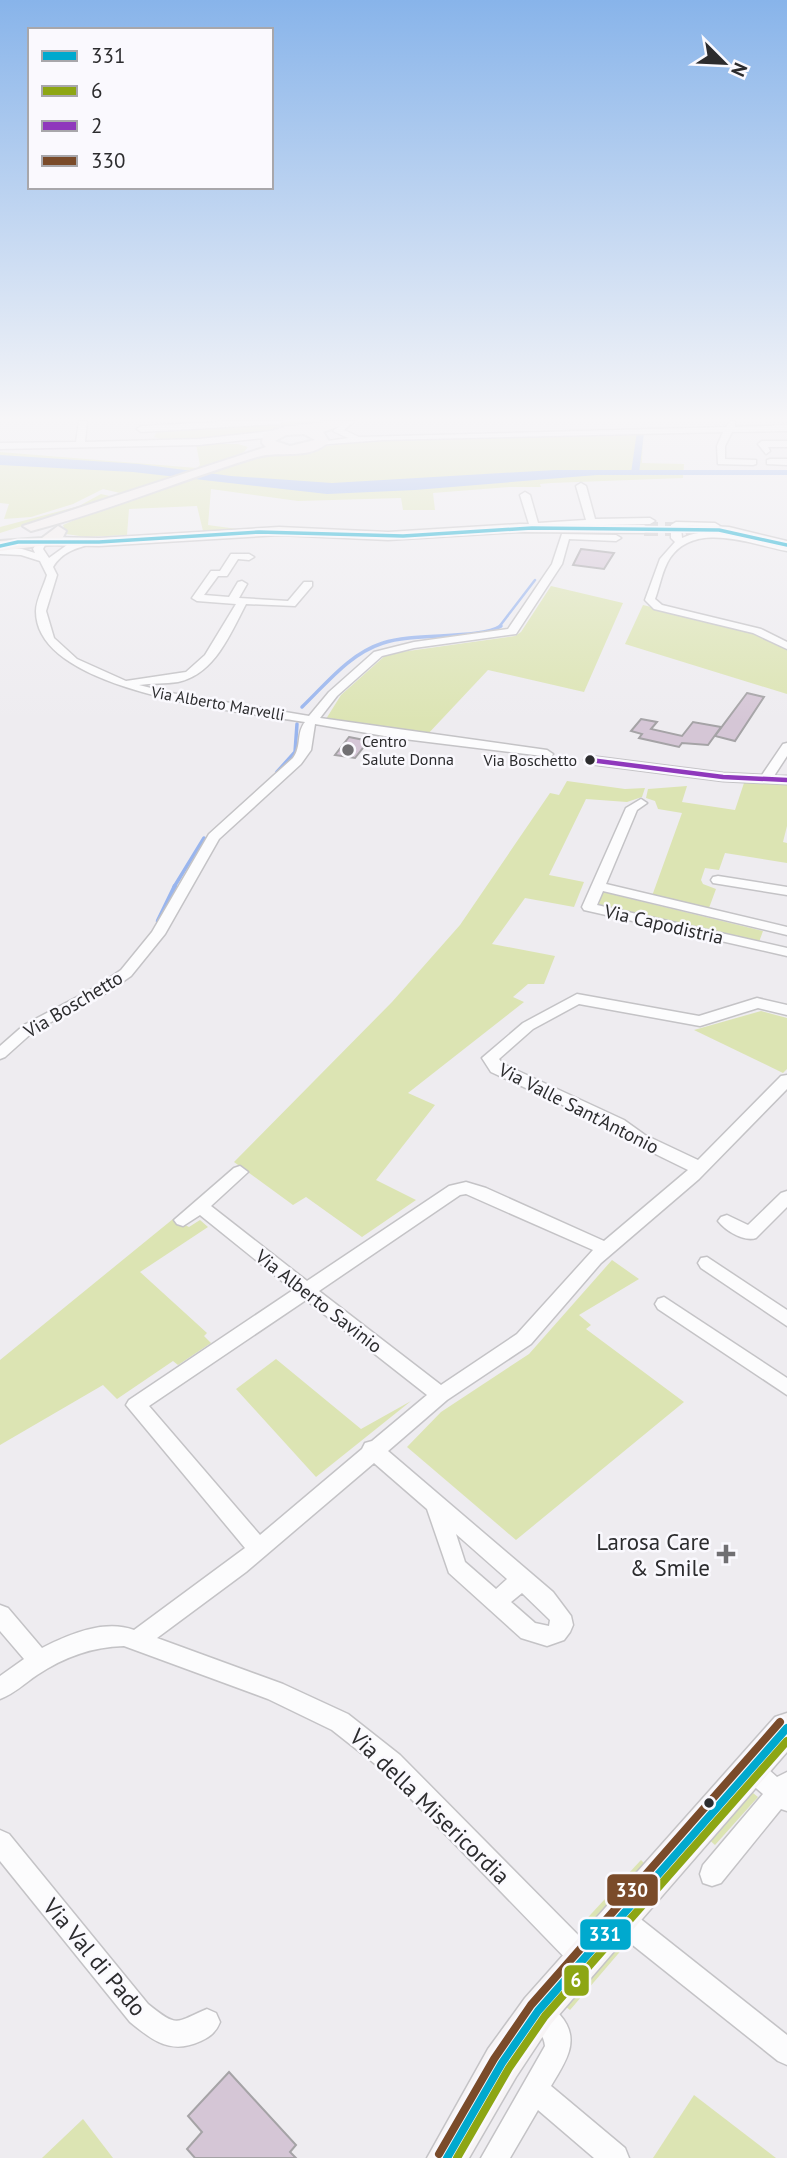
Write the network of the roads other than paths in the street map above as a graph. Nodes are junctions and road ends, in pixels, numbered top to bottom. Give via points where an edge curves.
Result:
1 (47, 522) edge
2 (65, 522) edge
3 (527, 522) edge
4 (592, 522) joint
5 (681, 522) edge
6 (647, 525) joint
7 (31, 526) junction
8 (527, 527) junction
9 (682, 527) junction
10 (192, 535) junction
11 (616, 538) dead end
12 (89, 542) junction
13 (36, 544) edge
14 (682, 544) junction
15 (786, 546) edge
16 (0, 548) edge
17 (249, 557) dead end
18 (242, 584) dead end
19 (308, 584) dead end
20 (238, 600) junction
21 (787, 646) edge
22 (125, 685) junction
23 (312, 720) junction
24 (787, 747) edge
25 (547, 754) dead end
26 (590, 760) dead end
27 (766, 779) junction
28 (787, 780) edge
29 (641, 803) dead end
30 (718, 880) dead end
31 (599, 886) junction
32 (787, 891) edge
33 (787, 931) edge
34 (787, 952) edge
35 (787, 1010) edge
36 (0, 1054) edge
37 (787, 1080) edge
38 (779, 1102) edge
39 (699, 1168) junction
40 (240, 1172) dead end
41 (787, 1197) edge
42 (199, 1206) junction
43 (183, 1220) dead end
44 (727, 1221) dead end
45 (606, 1249) junction
46 (706, 1263) dead end
47 (305, 1290) junction
48 (664, 1304) dead end
49 (787, 1319) edge
50 (787, 1388) edge
51 (440, 1395) junction
52 (373, 1450) junction
53 (436, 1505) junction
54 (259, 1549) junction
55 (522, 1580) junction
56 (496, 1602) junction
57 (0, 1615) edge
58 (138, 1640) junction
59 (39, 1661) junction
60 (0, 1689) edge
61 (787, 1728) edge
62 (751, 1769) junction
63 (784, 1792) edge
64 (0, 1842) edge
65 (712, 1874) dead end
66 (619, 1918) junction
67 (583, 1958) junction
68 (538, 2011) junction
69 (207, 2022) dead end
70 (787, 2052) edge
71 (534, 2090) junction
72 (447, 2158) edge
73 (495, 2158) edge
74 (615, 2158) edge

1 - 7 main road
2 - 13 main road
3 - 8 street
4 - 6 street
4 - 8 street
5 - 9 street
6 - 8 main road
7 - 13 main road
7 - 13 main road via 46,526
8 - 10 main road via 395,536 296,531
9 - 14 street via 676,538
9 - 15 main road via 738,533
9 - 15 street via 715,526 763,534
10 - 12 main road
10 - 13 main road
11 - 23 street, Via Boschetto via 565,536 557,564 514,630 378,654 333,694
12 - 13 main road
12 - 13 street via 53,557
13 - 16 main road
13 - 22 street, Via Alberto Marvelli via 51,580 41,615 49,639 73,661
14 - 15 street via 695,536 719,535
14 - 21 street via 667,555 651,604 757,631
17 - 20 street via 235,556 197,598
18 - 20 street, Via Alberto Marvelli
19 - 20 street via 291,604
20 - 22 street, Via Alberto Marvelli via 213,650 194,673 172,679 144,678
22 - 23 street, Via Alberto Marvelli
23 - 25 street
23 - 36 street, Via Boschetto via 302,755 214,837 138,961 113,984 29,1028
24 - 27 street
26 - 27 street
27 - 28 street
29 - 31 street via 632,808
30 - 32 street
31 - 33 street, Via Capodistria
31 - 34 street, Via Capodistria via 589,907
35 - 39 street, Via Valle Sant'Antonio via 753,1003 700,1021 577,999 528,1026 490,1058 496,1068 618,1124
37 - 38 street
38 - 39 street
39 - 45 street
40 - 42 street
41 - 44 street via 750,1234
42 - 43 street
42 - 47 street, Via Alberto Savinio
45 - 47 street via 461,1188
45 - 51 street via 523,1339
46 - 49 street
47 - 51 street, Via Alberto Savinio
47 - 54 street via 136,1405
48 - 50 street
51 - 52 street
52 - 53 street
52 - 54 street
53 - 55 street
53 - 56 street via 456,1567
54 - 58 street
55 - 56 street
55 - 56 street via 560,1616 562,1625 556,1633 547,1636 529,1630
57 - 59 street
58 - 59 street, Via della Misericordia via 100,1637
58 - 67 street, Via della Misericordia via 275,1691 347,1726 432,1801
59 - 60 street, Via della Misericordia
61 - 62 main road
62 - 63 street
62 - 66 main road
63 - 65 street
64 - 69 street, Via Val di Pado via 139,2012 166,2032 180,2036 188,2036
66 - 67 main road
66 - 70 street
67 - 68 main road
68 - 71 street via 559,2038
68 - 72 main road
71 - 73 street
71 - 74 street

